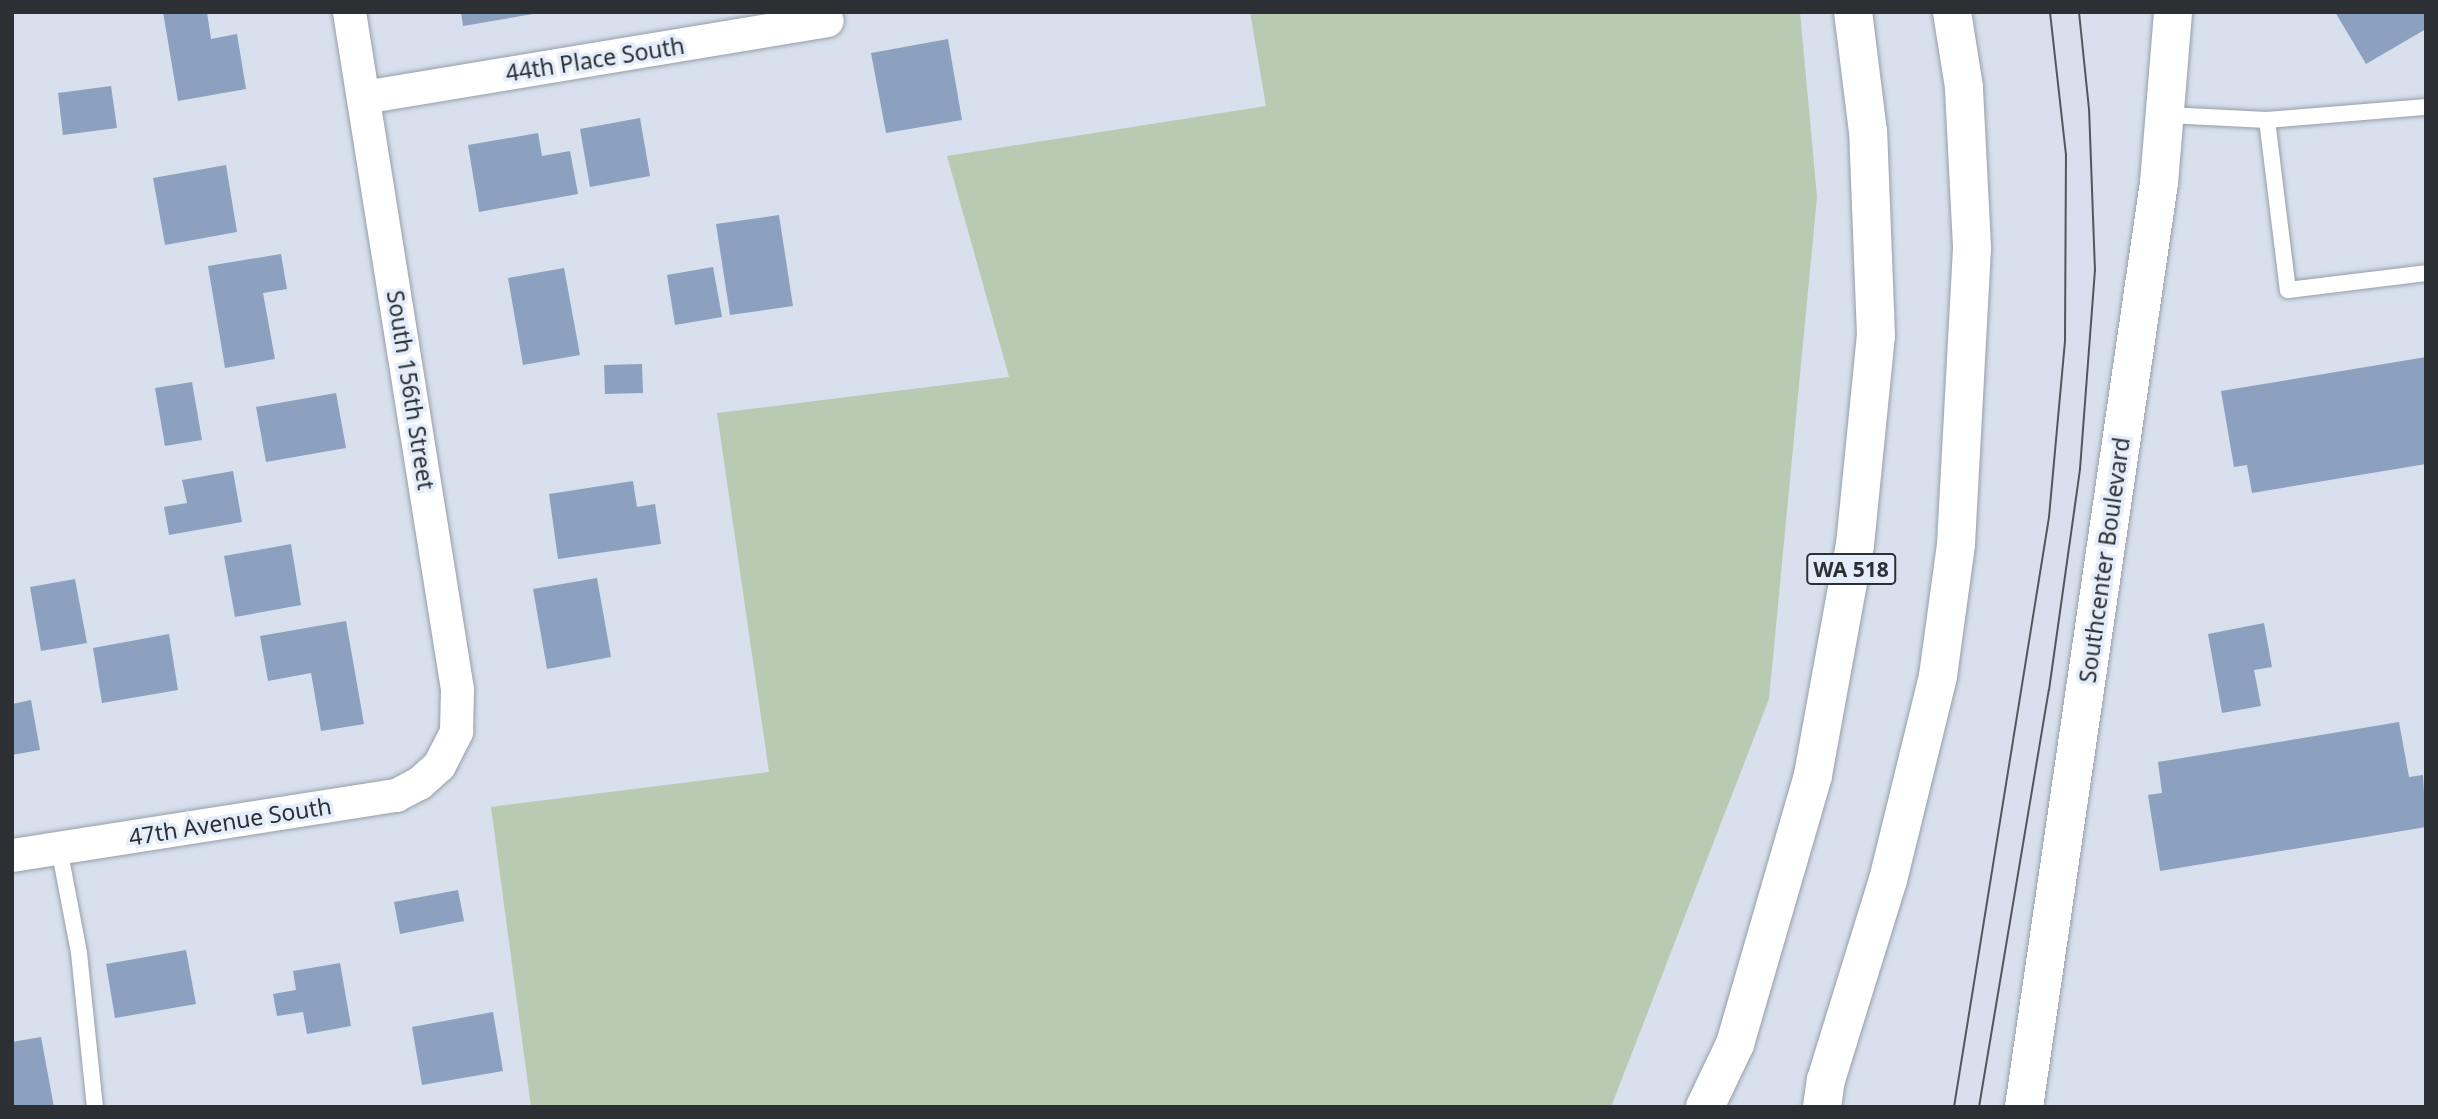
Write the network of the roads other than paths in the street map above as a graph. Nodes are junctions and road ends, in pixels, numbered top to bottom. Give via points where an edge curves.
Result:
1 (349, 12) edge
2 (1853, 12) edge
3 (1952, 12) edge
4 (2173, 12) edge
5 (827, 20) dead end
6 (363, 97) junction
7 (2426, 107) edge
8 (2167, 115) junction
9 (2267, 120) junction
10 (2426, 273) edge
11 (439, 765) joint
12 (59, 848) junction
13 (12, 855) edge
14 (1820, 1098) edge
15 (95, 1107) edge
16 (1704, 1107) edge
17 (2025, 1107) edge

1 - 6 street, South 156th Street
2 - 16 main road, WA 518 via 1868,132 1876,336 1855,545 1813,775 1735,1044
3 - 14 main road via 1964,88 1972,247 1956,544 1938,676 1888,880
4 - 8 main road, Southcenter Boulevard
5 - 6 street, 44th Place South
6 - 11 street, South 156th Street via 457,689 456,731
7 - 9 lane
8 - 9 lane
8 - 17 main road, Southcenter Boulevard
9 - 10 lane via 2288,290
11 - 12 street, 47th Avenue South via 396,795
12 - 13 street, 47th Avenue South
12 - 15 lane via 79,953

